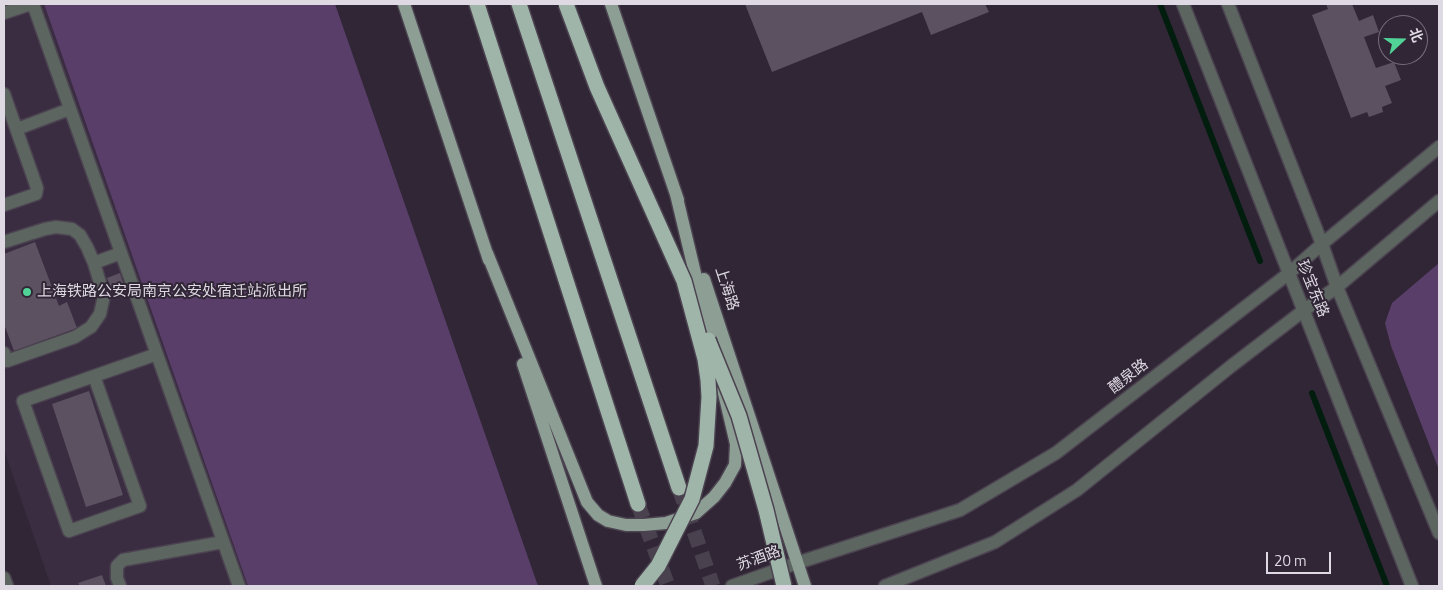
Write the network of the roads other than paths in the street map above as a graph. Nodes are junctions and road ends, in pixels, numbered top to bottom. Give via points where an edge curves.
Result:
1 (32, 4) edge
2 (404, 4) edge
3 (477, 4) edge
4 (519, 4) edge
5 (566, 4) edge
6 (611, 4) edge
7 (1183, 4) edge
8 (1228, 4) edge
9 (4, 13) edge
10 (4, 94) edge
11 (70, 109) junction
12 (17, 129) junction
13 (1439, 147) edge
14 (676, 194) junction
15 (1439, 201) edge
16 (4, 205) edge
17 (4, 242) edge
18 (1322, 244) junction
19 (121, 253) junction
20 (487, 253) junction
21 (94, 263) junction
22 (1288, 274) junction
23 (684, 282) junction
24 (1337, 287) junction
25 (1303, 311) junction
26 (4, 353) edge
27 (157, 354) junction
28 (94, 376) junction
29 (679, 488) tunnel mouth
30 (638, 504) tunnel mouth
31 (1439, 532) edge
32 (223, 542) junction
33 (797, 563) junction
34 (4, 578) edge
35 (5, 586) edge
36 (120, 586) edge
37 (238, 586) edge
38 (596, 586) edge
39 (642, 586) edge
40 (732, 586) edge
41 (784, 586) edge
42 (805, 586) edge
43 (885, 586) edge
44 (1412, 586) edge

1 - 9 street
1 - 11 street
2 - 20 main road
3 - 30 highway
4 - 29 highway
5 - 23 highway, bridge via 597,87
6 - 14 main road, 上海路
7 - 22 street, 珍宝东路
8 - 18 street, 珍宝东路
10 - 12 street
11 - 12 street
11 - 19 street
12 - 16 street via 37,188 36,194
13 - 18 street, 醴泉路
14 - 20 main road via 736,444 735,465 714,498 696,513 666,523 644,526 608,521 587,502
14 - 33 main road, 上海路
15 - 24 street
17 - 21 street via 45,228 72,229 80,235
18 - 22 street, 醴泉路
18 - 24 street, 珍宝东路
19 - 21 street
19 - 27 street
20 - 38 main road
21 - 26 street via 104,296 100,314 90,327 75,337 7,361
22 - 25 street, 珍宝东路
22 - 33 street, 醴泉路 via 1056,454 960,510
23 - 39 highway, bridge via 708,380 706,446 692,499 658,566
23 - 41 highway, bridge via 738,416
24 - 25 street
24 - 31 street, 珍宝东路
25 - 43 street via 1077,490 995,542
25 - 44 street, 珍宝东路
27 - 28 street
27 - 32 street
28 - 28 street via 23,401 69,531 140,506
32 - 36 street via 123,560 117,566
32 - 37 street
33 - 40 street, 苏酒路
33 - 42 main road, 上海路
34 - 35 street

